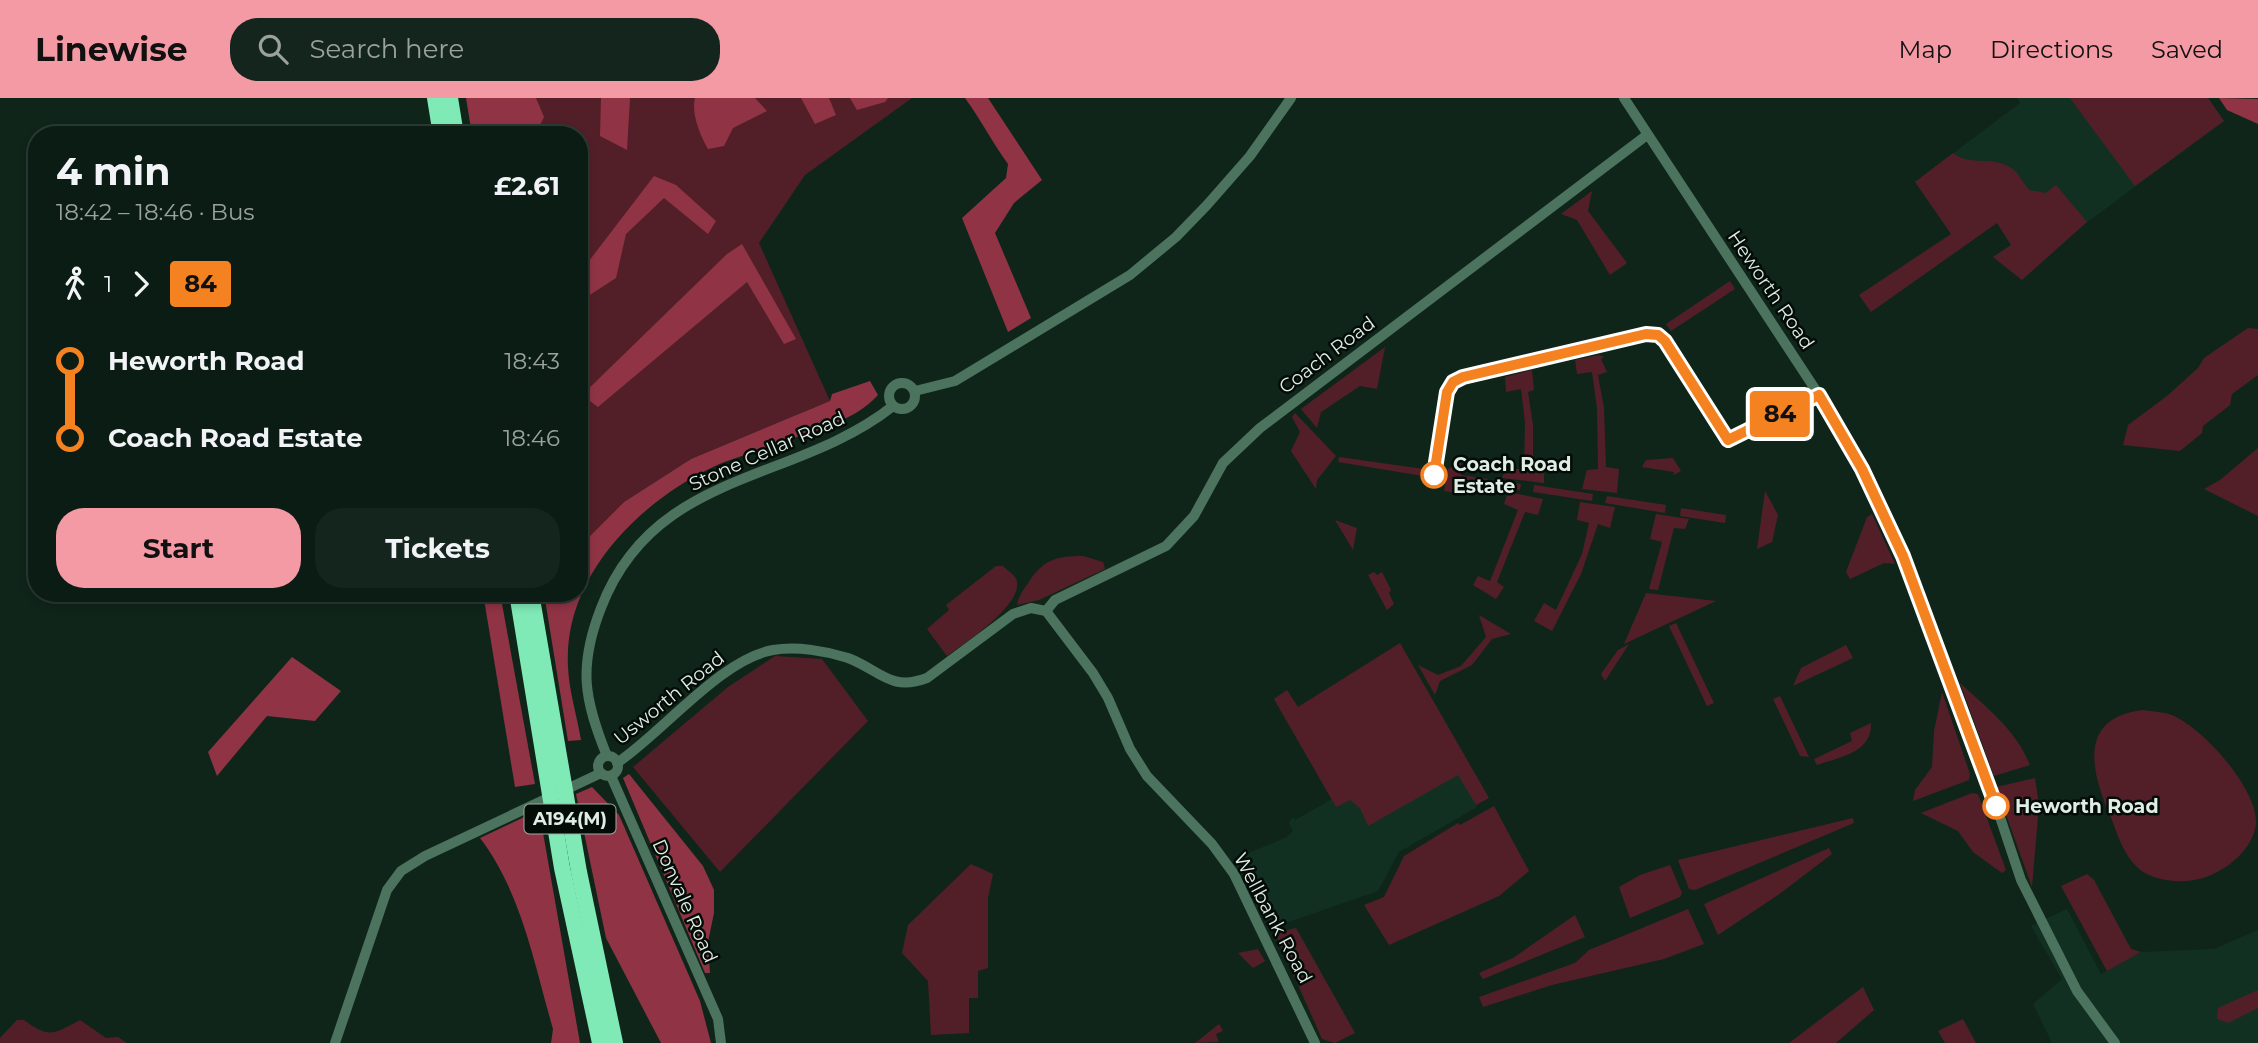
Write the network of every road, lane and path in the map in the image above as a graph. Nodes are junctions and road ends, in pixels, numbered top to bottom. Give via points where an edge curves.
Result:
1 (435, 98) edge
2 (450, 98) edge
3 (1291, 98) edge
4 (1624, 98) edge
5 (440, 126) edge
6 (455, 126) edge
7 (1647, 135) junction
8 (915, 391) junction
9 (893, 406) junction
10 (518, 602) edge
11 (533, 602) edge
12 (1046, 611) junction
13 (612, 760) junction
14 (606, 774) junction
15 (335, 1043) edge
16 (600, 1043) edge
17 (615, 1043) edge
18 (722, 1043) edge
19 (1315, 1043) edge
20 (2115, 1043) edge

1 - 5 highway
2 - 6 highway
3 - 8 street via 1250,156 1207,205 1130,275 955,381
4 - 7 street, Heworth Road
7 - 12 street, Coach Road via 1260,428 1223,463 1194,516 1166,546 1055,600
7 - 20 street, Heworth Road via 1819,395 1862,469 1903,556 2021,880 2077,991
8 - 9 street via 911,407
8 - 9 street via 910,385 897,384 888,396
9 - 13 street, Stone Cellar Road via 850,434 698,499 635,548 607,590 588,642 590,714
10 - 16 highway, A194(M) via 562,868
11 - 17 highway, A194(M) via 579,872
12 - 13 street, Usworth Road via 1022,609 928,678 911,684 895,682 849,659 812,650 772,650 720,677 649,740
12 - 19 street, Wellbank Road via 1093,673 1147,776 1234,874
13 - 14 street via 617,769
13 - 14 street via 598,764
14 - 15 street via 425,856 392,881
14 - 18 street, Donvale Road via 718,1019

